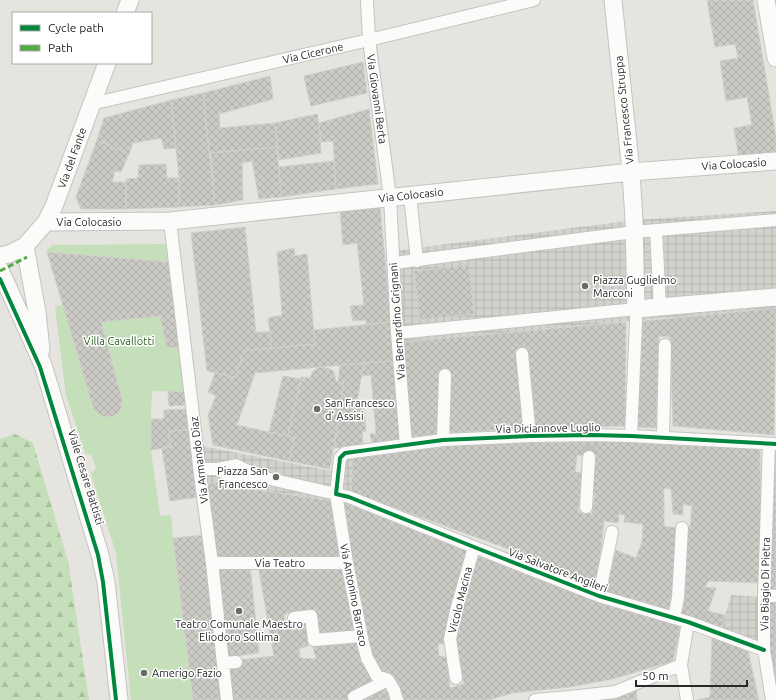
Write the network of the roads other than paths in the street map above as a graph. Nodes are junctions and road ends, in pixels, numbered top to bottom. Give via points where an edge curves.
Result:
1 (130, 0) edge
2 (366, 0) edge
3 (534, 0) edge
4 (612, 0) edge
5 (766, 0) edge
6 (125, 12) edge
7 (369, 40) junction
8 (776, 58) edge
9 (106, 64) edge
10 (91, 104) junction
11 (776, 161) edge
12 (631, 172) junction
13 (410, 195) junction
14 (390, 197) junction
15 (776, 220) edge
16 (170, 221) junction
17 (46, 222) junction
18 (634, 226) junction
19 (656, 230) junction
20 (25, 246) junction
21 (0, 256) edge
22 (417, 261) junction
23 (394, 263) junction
24 (0, 270) edge
25 (776, 297) edge
26 (660, 308) junction
27 (636, 315) junction
28 (397, 333) junction
29 (665, 345) dead end
30 (522, 354) dead end
31 (43, 365) junction
32 (445, 375) dead end
33 (530, 436) junction
34 (631, 436) junction
35 (663, 438) junction
36 (443, 440) junction
37 (406, 444) junction
38 (773, 444) edge
39 (346, 453) joint
40 (589, 457) tunnel mouth
41 (200, 469) junction
42 (337, 498) junction
43 (586, 506) dead end
44 (682, 528) dead end
45 (612, 532) dead end
46 (474, 547) junction
47 (212, 563) junction
48 (347, 563) junction
49 (770, 595) edge
50 (599, 596) junction
51 (294, 618) dead end
52 (674, 618) junction
53 (688, 622) junction
54 (361, 636) junction
55 (764, 650) junction
56 (236, 662) dead end
57 (223, 663) junction
58 (681, 665) junction
59 (456, 678) dead end
60 (388, 680) junction
61 (354, 697) dead end
62 (119, 700) edge
63 (227, 700) edge
64 (397, 700) edge
65 (535, 700) edge
66 (688, 700) edge
67 (772, 700) edge

1 - 6 street
2 - 7 street, Via Giovanni Berta
3 - 7 street, Via Cicerone
4 - 12 street, Via Francesco Struppa
5 - 8 street
7 - 10 street, Via Cicerone
7 - 14 street, Via Giovanni Berta
9 - 10 street, Via del Fante
10 - 17 street, Via del Fante
11 - 12 street, Via Colocasio
12 - 13 street, Via Colocasio
12 - 18 street, Via Francesco Struppa
13 - 14 street, Via Colocasio
13 - 22 street
14 - 16 street, Via Colocasio
14 - 23 street, Via Bernardino Grignani
15 - 19 street
16 - 17 street, Via Colocasio
16 - 41 street, Via Armando Diaz
17 - 20 street, Via del Fante
18 - 19 street
18 - 22 street
18 - 27 street, Via Francesco Struppa
19 - 26 street
20 - 21 street
20 - 31 street, Viale Cesare Battisti
22 - 23 street
23 - 28 street, Via Bernardino Grignani
24 - 31 street, Viale Cesare Battisti
25 - 26 street
26 - 27 street
27 - 28 street
27 - 34 street
28 - 37 street, Via Bernardino Grignani
29 - 35 street
30 - 33 street
31 - 62 street, Viale Cesare Battisti via 100,554 106,582
32 - 36 street
33 - 34 street, Via Diciannove Luglio via 591,439
33 - 36 street, Via Diciannove Luglio
34 - 35 street, Via Diciannove Luglio
35 - 38 street, Via Diciannove Luglio
36 - 37 street, Via Diciannove Luglio
37 - 39 street, Via Diciannove Luglio
38 - 49 street, Via Biagio Di Pietra
39 - 42 street, Via Antonino Barraco via 340,458
40 - 43 street
41 - 42 street via 217,470 236,478 257,476
41 - 47 street, Via Armando Diaz
42 - 46 street, Via Salvatore Angileri via 349,498
42 - 48 street, Via Antonino Barraco
44 - 52 street via 678,598
45 - 50 street
46 - 50 street, Via Salvatore Angileri
46 - 59 street, Vicolo Macina via 450,639
47 - 48 street, Via Teatro
47 - 57 street, Via Armando Diaz
48 - 54 street, Via Antonino Barraco
49 - 55 street, Via Biagio Di Pietra
50 - 52 street, Via Salvatore Angileri
51 - 54 street via 311,616 314,640
52 - 53 street, Via Salvatore Angileri
53 - 55 street, Via Salvatore Angileri
53 - 58 street
54 - 60 street, Via Antonino Barraco via 367,658 377,676
55 - 67 street, Via Biagio Di Pietra
56 - 57 street
57 - 63 street, Via Armando Diaz
58 - 65 street via 615,692
58 - 66 street
60 - 61 street
60 - 64 street, Via Antonino Barraco

